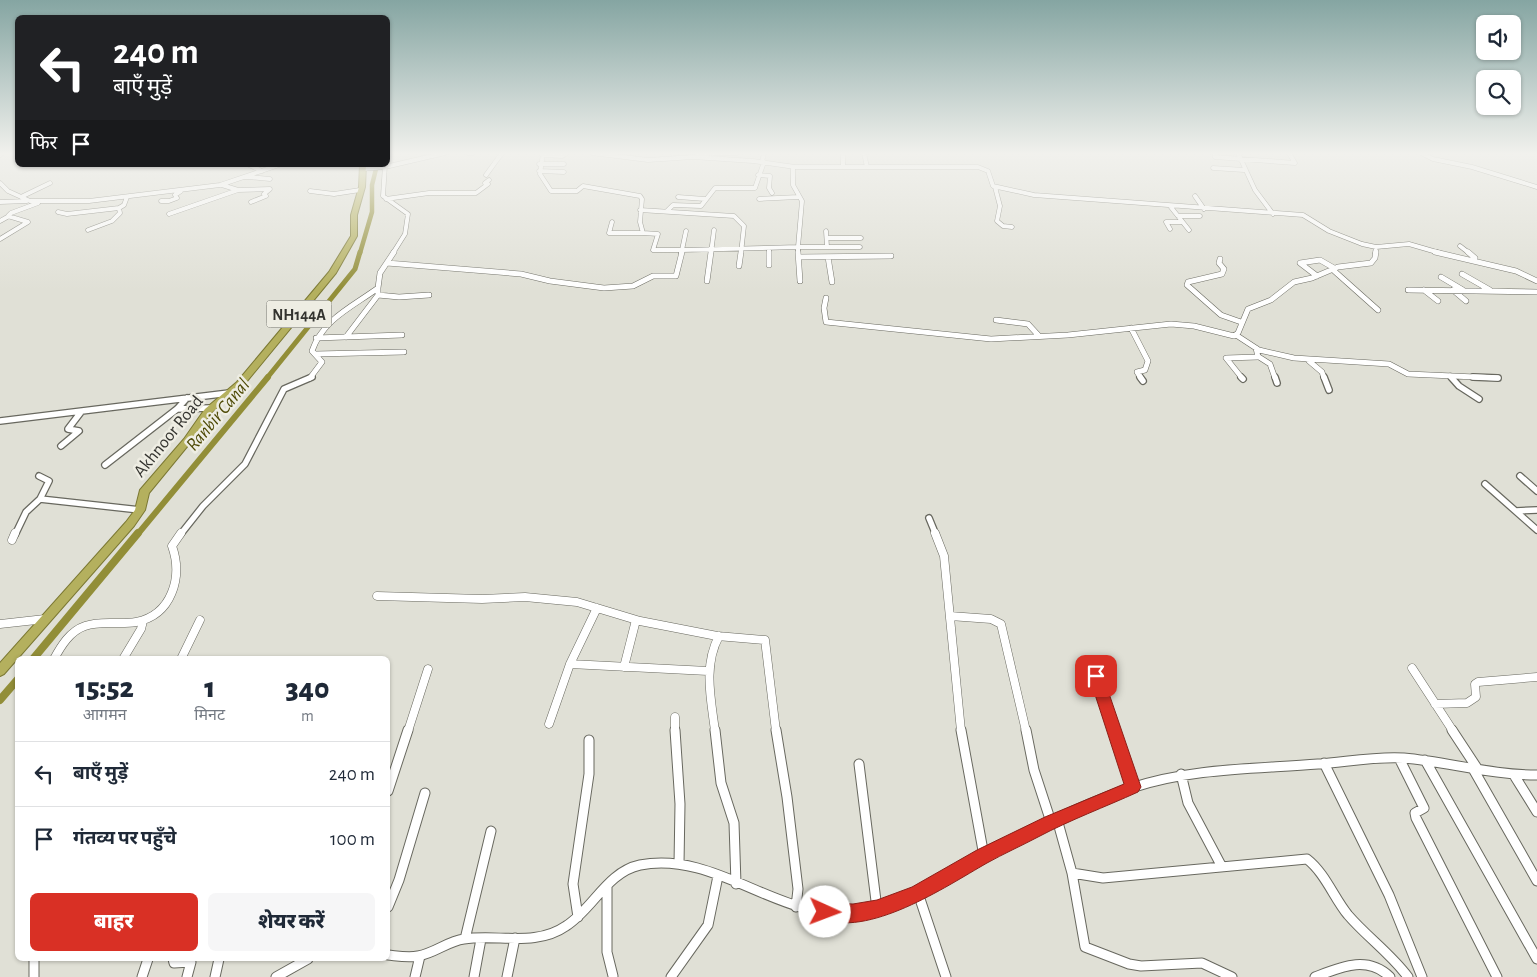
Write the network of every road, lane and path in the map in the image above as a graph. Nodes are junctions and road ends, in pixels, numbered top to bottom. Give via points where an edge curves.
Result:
1 (23, 199) edge
2 (93, 199) edge
3 (126, 199) edge
4 (176, 199) edge
5 (213, 199) edge
6 (260, 199) edge
7 (358, 199) edge
8 (384, 199) joint
9 (387, 199) edge
10 (641, 199) edge
11 (700, 199) edge
12 (705, 199) joint
13 (759, 199) dead end
14 (767, 199) edge
15 (799, 199) edge
16 (998, 199) edge
17 (1067, 199) edge
18 (1196, 199) edge
19 (1261, 199) edge
20 (33, 201) junction
21 (41, 201) junction
22 (161, 201) dead end
23 (0, 202) edge
24 (251, 202) dead end
25 (1170, 206) junction
26 (119, 208) junction
27 (1204, 209) junction
28 (640, 210) junction
29 (667, 211) junction
30 (58, 212) dead end
31 (169, 214) dead end
32 (1273, 214) junction
33 (9, 216) junction
34 (1178, 216) junction
35 (1200, 216) dead end
36 (0, 217) edge
37 (0, 221) edge
38 (612, 222) dead end
39 (1182, 222) junction
40 (1012, 227) dead end
41 (1170, 228) dead end
42 (88, 230) dead end
43 (714, 230) dead end
44 (826, 230) dead end
45 (1188, 230) dead end
46 (686, 231) dead end
47 (644, 233) junction
48 (827, 238) junction
49 (861, 238) dead end
50 (0, 239) edge
51 (1460, 246) dead end
52 (827, 247) junction
53 (860, 247) dead end
54 (1376, 247) junction
55 (769, 248) junction
56 (798, 248) junction
57 (740, 249) junction
58 (682, 250) junction
59 (712, 250) junction
60 (891, 256) dead end
61 (799, 257) junction
62 (828, 257) junction
63 (1220, 259) dead end
64 (1478, 261) junction
65 (387, 263) junction
66 (739, 266) dead end
67 (769, 266) dead end
68 (1333, 268) junction
69 (1462, 274) dead end
70 (1317, 276) junction
71 (1441, 277) dead end
72 (707, 281) dead end
73 (800, 281) dead end
74 (1537, 281) edge
75 (832, 282) dead end
76 (1408, 290) dead end
77 (1424, 290) junction
78 (1453, 290) junction
79 (378, 291) junction
80 (1464, 291) junction
81 (1491, 291) junction
82 (1537, 292) edge
83 (429, 295) dead end
84 (826, 298) dead end
85 (1438, 301) dead end
86 (1466, 301) dead end
87 (1378, 310) dead end
88 (996, 320) dead end
89 (1241, 322) junction
90 (1131, 328) junction
91 (402, 334) dead end
92 (1236, 335) junction
93 (346, 336) junction
94 (1039, 336) junction
95 (316, 338) junction
96 (1256, 348) junction
97 (404, 352) dead end
98 (316, 354) junction
99 (1259, 357) junction
100 (1306, 359) junction
101 (1450, 376) junction
102 (1498, 378) dead end
103 (1243, 379) dead end
104 (1143, 381) dead end
105 (1277, 383) dead end
106 (1329, 390) dead end
107 (229, 393) junction
108 (1479, 399) dead end
109 (182, 403) junction
110 (216, 404) junction
111 (80, 414) junction
112 (0, 421) edge
113 (61, 446) dead end
114 (105, 465) dead end
115 (39, 476) dead end
116 (1520, 476) dead end
117 (1485, 484) dead end
118 (1537, 491) edge
119 (40, 499) junction
120 (140, 510) junction
121 (1537, 510) edge
122 (1516, 511) junction
123 (930, 518) dead end
124 (1537, 530) edge
125 (12, 540) dead end
126 (377, 596) dead end
127 (597, 608) junction
128 (950, 616) junction
129 (47, 619) junction
130 (200, 620) dead end
131 (636, 620) junction
132 (143, 621) junction
133 (0, 624) edge
134 (719, 636) junction
135 (56, 656) edge
136 (125, 656) edge
137 (182, 656) edge
138 (1090, 660) dead end
139 (570, 664) junction
140 (624, 666) junction
141 (1412, 668) dead end
142 (428, 669) dead end
143 (708, 671) junction
144 (0, 672) edge
145 (1535, 679) edge
146 (1435, 704) junction
147 (675, 717) dead end
148 (549, 724) dead end
149 (589, 740) dead end
150 (1398, 758) junction
151 (1425, 760) junction
152 (1324, 763) junction
153 (859, 764) dead end
154 (1474, 768) junction
155 (391, 774) edge
156 (1181, 774) junction
157 (1514, 775) junction
158 (1537, 775) edge
159 (1133, 787) junction
160 (425, 793) dead end
161 (1537, 812) edge
162 (1054, 821) junction
163 (491, 831) dead end
164 (984, 856) junction
165 (679, 864) junction
166 (1222, 867) junction
167 (1072, 873) junction
168 (718, 876) junction
169 (1537, 881) edge
170 (736, 884) junction
171 (606, 887) junction
172 (918, 893) junction
173 (390, 903) edge
174 (796, 907) junction
175 (877, 909) junction
176 (578, 918) junction
177 (515, 938) junction
178 (465, 939) junction
179 (481, 939) junction
180 (390, 955) edge
181 (420, 956) junction
182 (1537, 959) edge
183 (34, 961) edge
184 (147, 961) edge
185 (174, 961) edge
186 (219, 961) edge
187 (304, 961) edge
188 (612, 976) edge
189 (34, 977) edge
190 (142, 977) edge
191 (187, 977) edge
192 (215, 977) edge
193 (276, 977) edge
194 (415, 977) edge
195 (474, 977) edge
196 (508, 977) edge
197 (671, 977) edge
198 (946, 977) edge
199 (1232, 977) edge
200 (1315, 977) edge
201 (1390, 977) edge
202 (1408, 977) edge
203 (1422, 977) edge
204 (1497, 977) edge

1 - 20 street
2 - 21 street
3 - 26 street
4 - 22 street
5 - 31 street
6 - 24 street
7 - 107 highway, Akhnoor Road / NH144A via 354,236 327,281
8 - 9 street
8 - 65 street via 397,204 408,214 405,240
10 - 28 street
11 - 12 street
12 - 29 street via 701,206 673,205
13 - 14 street
15 - 56 street via 802,202
16 - 40 street via 998,221 1002,226
17 - 25 street
18 - 27 street
19 - 32 street
20 - 21 street
20 - 23 street
21 - 33 street
25 - 27 street
25 - 34 street
26 - 30 street via 67,214
26 - 42 street via 120,213 112,221
27 - 32 street
28 - 29 street
28 - 47 street
29 - 57 street via 732,215 744,226
32 - 54 street via 1308,216 1329,231
33 - 36 street
33 - 37 street
33 - 50 street via 28,222
34 - 35 street
34 - 39 street
38 - 47 street via 609,233
39 - 41 street via 1166,222
39 - 45 street
43 - 59 street
44 - 48 street
46 - 58 street
47 - 58 street via 658,234 654,251
48 - 49 street
48 - 52 street
51 - 64 street
52 - 53 street
52 - 56 street
54 - 64 street via 1406,244
54 - 68 street via 1375,258 1371,262
55 - 56 street
55 - 57 street
55 - 67 street
56 - 61 street
57 - 59 street
57 - 66 street
58 - 59 street
58 - 65 street via 676,276 652,276 633,286 613,288 550,281 521,274
59 - 72 street
60 - 62 street
61 - 62 street
61 - 73 street
62 - 75 street
63 - 89 street via 1224,269 1222,274 1188,282 1187,285 1221,315
64 - 74 street via 1516,271
65 - 79 street via 380,273
68 - 70 street
68 - 70 street via 1320,260 1300,263
68 - 87 street
69 - 81 street
70 - 89 street via 1290,284 1271,300 1248,309
71 - 80 street
76 - 77 street
77 - 78 street
77 - 85 street
78 - 80 street
78 - 86 street
79 - 83 street via 399,297
79 - 93 street
79 - 95 street via 336,315
80 - 81 street
81 - 82 street
84 - 94 street via 825,320 829,322 991,339
88 - 94 street via 1028,324
89 - 92 street
90 - 92 street via 1171,324
90 - 94 street
90 - 104 street via 1148,361 1145,370 1137,372
91 - 93 street
92 - 96 street
93 - 95 street
95 - 98 street via 312,351
96 - 99 street
96 - 100 street
97 - 98 street
98 - 132 street via 322,362 316,373 307,381 284,389 245,464 203,506 175,541 172,546 178,558 176,586 159,610
99 - 103 street via 1226,358
99 - 105 street via 1270,364
100 - 101 street via 1389,364 1405,373
100 - 106 street via 1320,368
101 - 102 street
101 - 108 street
107 - 109 street
107 - 110 highway, Akhnoor Road / NH144A
109 - 110 street
109 - 111 street
109 - 114 street
110 - 120 highway, Akhnoor Road / NH144A via 144,492
111 - 112 street
111 - 113 street via 68,429 79,432
115 - 119 street via 49,481
116 - 118 street
117 - 122 street
119 - 120 street
119 - 125 street via 26,512
120 - 129 highway, Akhnoor Road / NH144A
121 - 122 street
122 - 124 street
123 - 128 street via 944,556
126 - 127 street via 525,597 576,602
127 - 131 street
127 - 139 street
128 - 162 street via 991,619 1001,624 1034,770
128 - 164 street via 963,746
129 - 133 street
129 - 144 highway, Akhnoor Road / NH144A
130 - 137 street
131 - 134 street
131 - 140 street
132 - 135 street via 79,629
132 - 136 street
134 - 143 street
134 - 174 street via 761,638 767,643 770,697 798,889
138 - 159 street
139 - 140 street
139 - 148 street
140 - 143 street
141 - 146 street
142 - 155 street
143 - 170 street via 721,783 734,823
145 - 146 street via 1478,682 1475,684 1476,697 1471,702
146 - 154 street
147 - 165 street via 680,804
149 - 176 street via 589,774 572,884
150 - 151 street
150 - 152 street
150 - 204 street via 1424,808 1415,813 1416,818
151 - 154 street
151 - 182 street
152 - 156 street
152 - 203 street via 1396,911
153 - 175 street
154 - 157 street
154 - 169 street
156 - 159 street
156 - 166 street via 1188,803
157 - 158 street
157 - 161 street
159 - 162 street
160 - 173 street
162 - 164 street
162 - 167 street
163 - 178 street
164 - 172 street
165 - 168 street
165 - 171 street via 640,865 626,870
166 - 167 street via 1103,878
166 - 202 street via 1301,858 1310,860 1342,908 1394,956
167 - 199 street via 1083,945 1088,950 1141,966 1202,963
168 - 170 street
168 - 197 street via 701,941 683,958
170 - 174 street
171 - 176 street
171 - 188 street via 607,952
172 - 175 street
172 - 198 street
174 - 175 street via 811,912 853,913
176 - 177 street via 554,933
177 - 179 street
177 - 196 street
178 - 179 street
178 - 181 street
179 - 195 street
180 - 181 street
181 - 194 street
183 - 189 street
184 - 190 street
185 - 191 street via 191,962
186 - 192 street
187 - 193 street
200 - 201 street via 1355,964 1374,966

